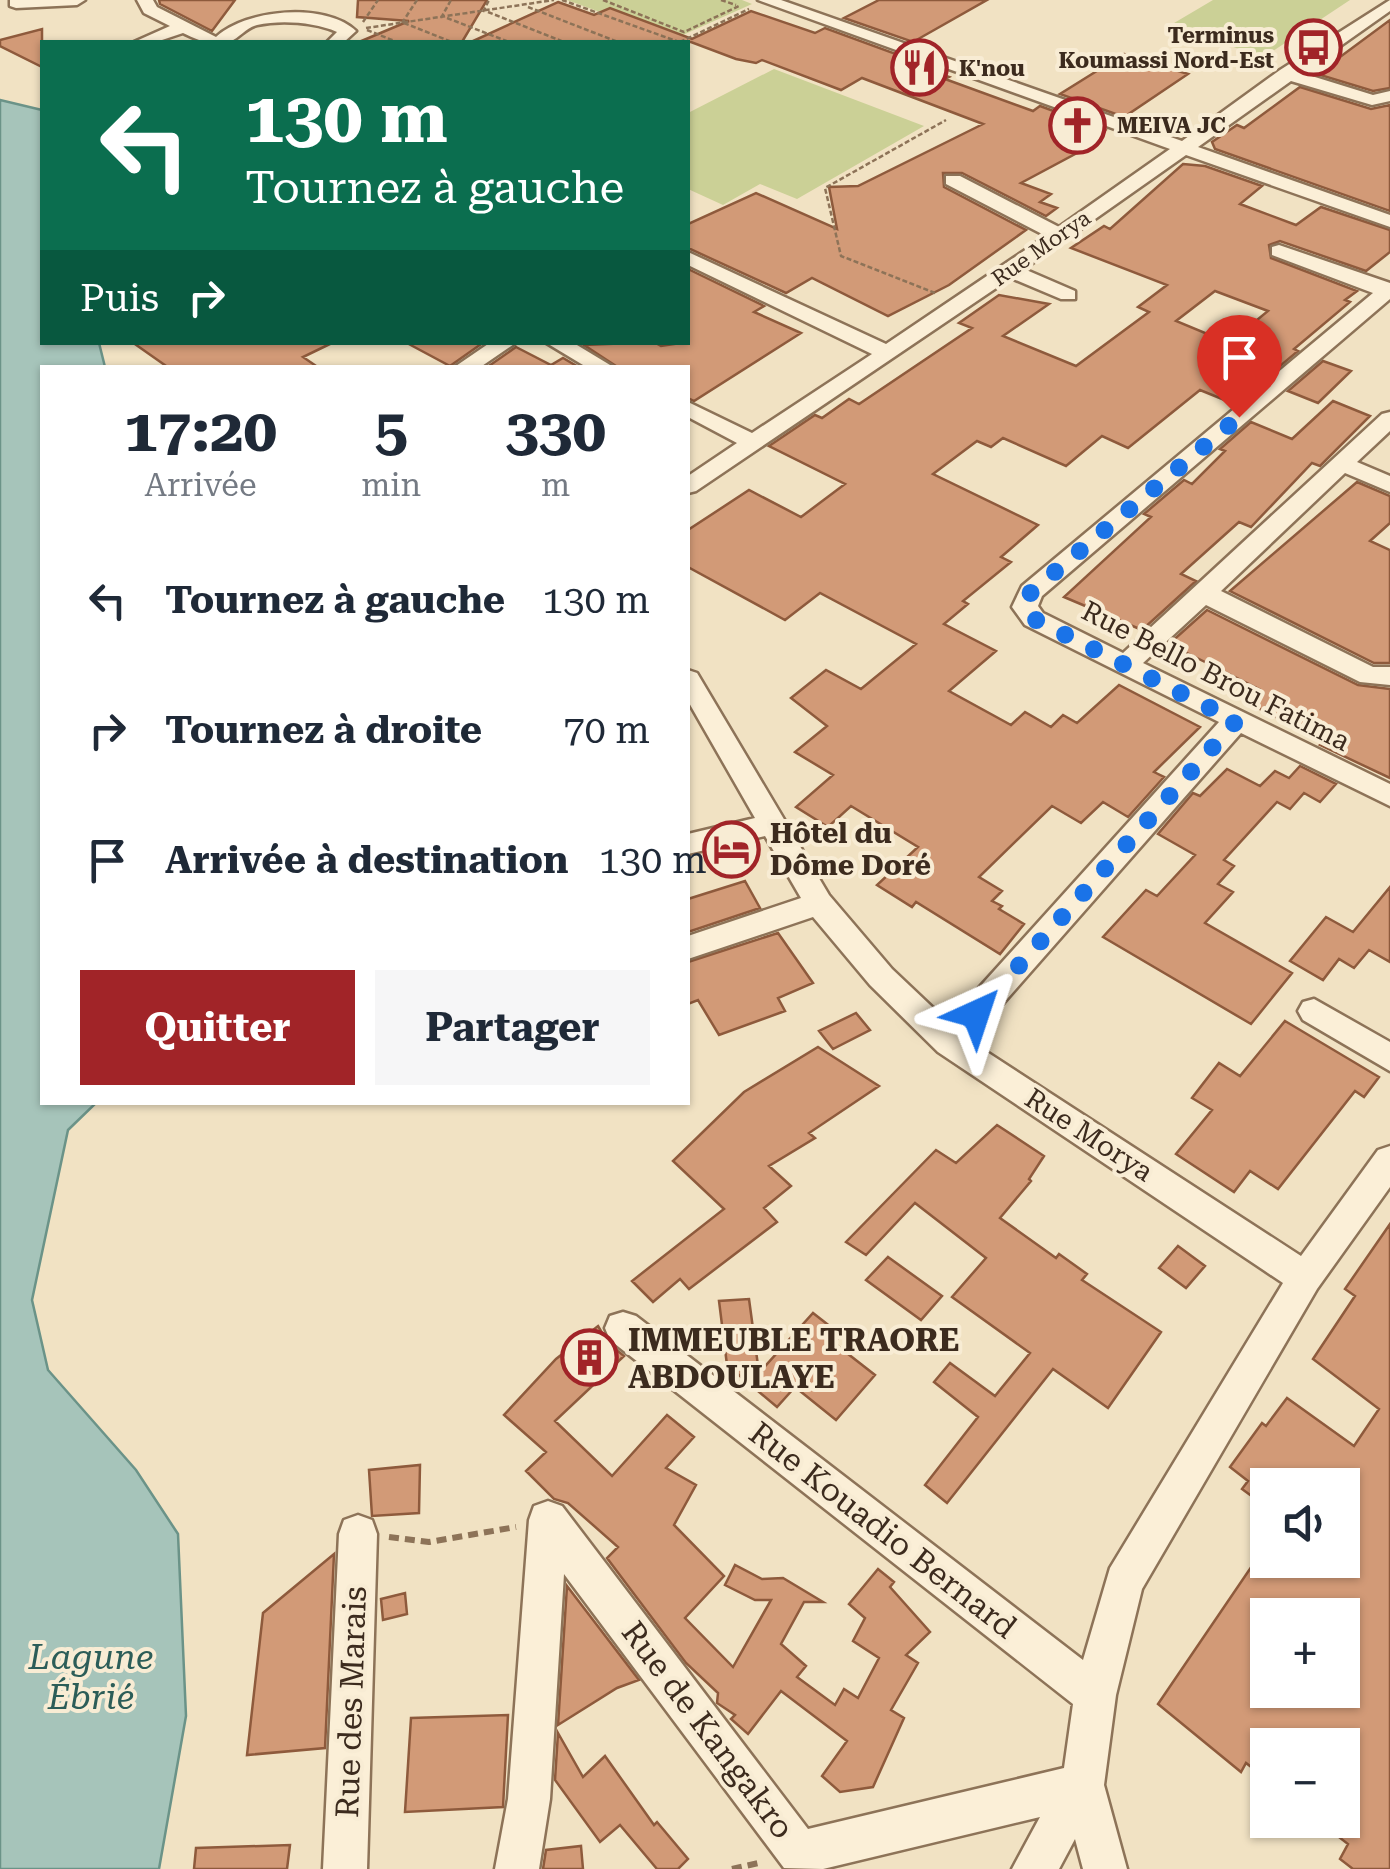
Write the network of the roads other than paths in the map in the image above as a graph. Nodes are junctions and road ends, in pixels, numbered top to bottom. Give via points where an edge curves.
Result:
1 (77, 0) edge
2 (145, 0) edge
3 (767, 0) edge
4 (16, 4) dead end
5 (1390, 4) edge
6 (1365, 18) junction
7 (1390, 26) edge
8 (182, 27) junction
9 (147, 40) edge
10 (212, 40) edge
11 (220, 40) edge
12 (336, 40) edge
13 (1286, 74) junction
14 (1390, 96) edge
15 (1184, 149) junction
16 (953, 180) dead end
17 (1390, 220) edge
18 (1060, 235) junction
19 (1279, 251) dead end
20 (690, 259) edge
21 (1010, 270) junction
22 (1389, 290) edge
23 (1068, 294) dead end
24 (502, 345) edge
25 (561, 345) edge
26 (888, 352) junction
27 (467, 365) edge
28 (599, 365) edge
29 (690, 410) edge
30 (1390, 420) edge
31 (752, 442) junction
32 (1342, 464) junction
33 (1390, 484) edge
34 (690, 485) edge
35 (1208, 589) junction
36 (1125, 664) junction
37 (1390, 676) edge
38 (690, 681) edge
39 (1236, 721) junction
40 (1390, 796) edge
41 (772, 824) junction
42 (690, 844) edge
43 (819, 903) junction
44 (690, 947) edge
45 (1314, 1011) dead end
46 (950, 1043) junction
47 (1390, 1058) edge
48 (1386, 1174) edge
49 (1305, 1278) junction
50 (623, 1328) dead end
51 (358, 1534) road end
52 (1095, 1695) junction
53 (1083, 1785) junction
54 (345, 1869) edge
55 (517, 1869) edge
56 (1034, 1869) edge
57 (1106, 1869) edge

1 - 4 street
2 - 8 street via 150,10
3 - 15 street
5 - 6 street, Rue Morya
6 - 7 street
6 - 13 street, Rue Morya
8 - 9 street
8 - 10 street
11 - 12 street via 266,19 338,22 348,30
13 - 14 street via 1372,100
13 - 15 street, Rue Morya
15 - 17 street
15 - 18 street, Rue Morya
16 - 18 street
18 - 21 street, Rue Morya
19 - 22 street
20 - 26 street
21 - 23 street
21 - 26 street, Rue Morya
22 - 36 street, Rue Bello Brou Fatima via 1031,592 1025,606 1034,619
24 - 27 street
25 - 28 street
26 - 31 street, Rue Morya
29 - 31 street
30 - 32 street
31 - 34 street, Rue Morya
32 - 33 street
32 - 35 street
35 - 36 street
35 - 37 street via 1210,597 1369,676
36 - 39 street, Rue Bello Brou Fatima
38 - 41 street, Rue Morya
39 - 40 street, Rue Bello Brou Fatima
39 - 46 street
41 - 42 street
41 - 43 street, Rue Morya
43 - 44 street
43 - 46 street, Rue Morya via 881,977
45 - 47 street
46 - 49 street, Rue Morya
48 - 49 street
49 - 52 street via 1124,1582
50 - 52 street, Rue Kouadio Bernard
51 - 54 street, Rue des Marais
52 - 53 street
53 - 55 street, Rue de Kangakro via 799,1853 548,1520 529,1799
53 - 56 street
53 - 57 street

